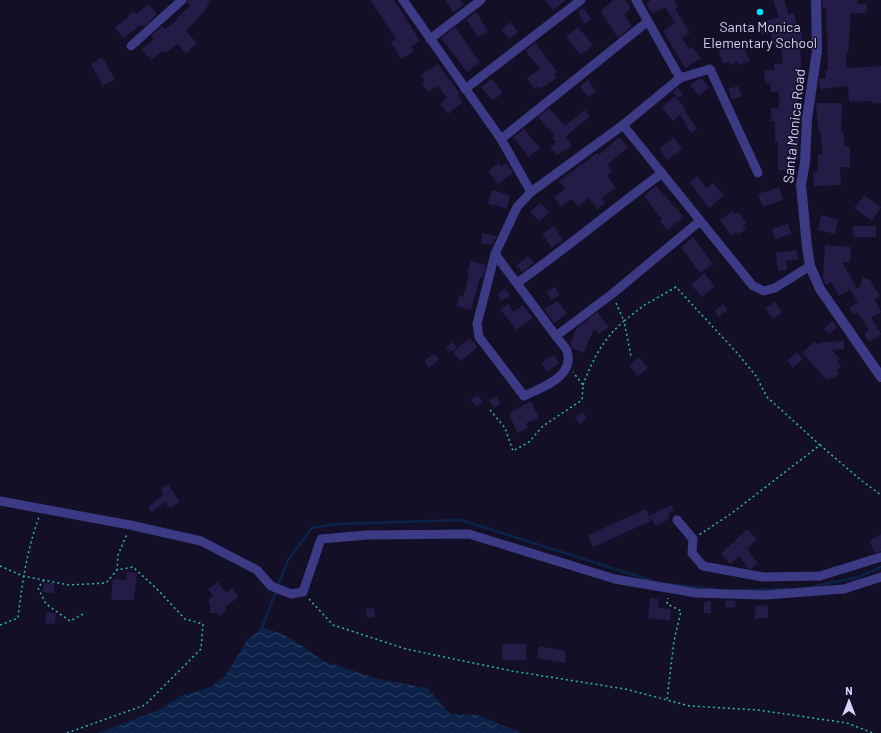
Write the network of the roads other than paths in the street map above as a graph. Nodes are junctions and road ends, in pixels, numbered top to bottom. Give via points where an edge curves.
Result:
1 (182, 0) edge
2 (403, 0) edge
3 (481, 0) edge
4 (581, 0) edge
5 (636, 0) edge
6 (816, 0) edge
7 (648, 22) junction
8 (430, 39) junction
9 (131, 46) dead end
10 (680, 78) junction
11 (465, 89) junction
12 (623, 125) junction
13 (501, 139) junction
14 (662, 174) junction
15 (758, 174) dead end
16 (531, 192) junction
17 (700, 221) junction
18 (495, 254) junction
19 (810, 266) junction
20 (517, 283) junction
21 (556, 336) junction
22 (881, 377) edge
23 (0, 501) edge
24 (677, 520) dead end
25 (881, 557) edge
26 (881, 577) edge

1 - 9 street
2 - 8 street
3 - 8 street
4 - 11 street
5 - 7 street
6 - 19 street, Santa Monica Road via 817,51 801,185
7 - 10 street
7 - 13 street
8 - 11 street
10 - 12 street
10 - 15 street via 710,69
11 - 13 street
12 - 14 street
12 - 16 street
13 - 16 street
14 - 17 street
14 - 20 street
16 - 18 street via 517,207
17 - 19 street via 753,286 764,291 775,288
17 - 21 street via 612,294
18 - 20 street
18 - 21 street via 477,324 479,336 524,396 561,377 568,366 567,351
19 - 22 street, Santa Monica Road via 820,289
20 - 21 street
23 - 26 street via 130,525 200,542 257,570 271,586 291,594 303,592 321,539 366,534 469,534 615,579 696,592 766,594 844,589
24 - 25 street via 693,539 692,553 703,566 763,577 820,576

